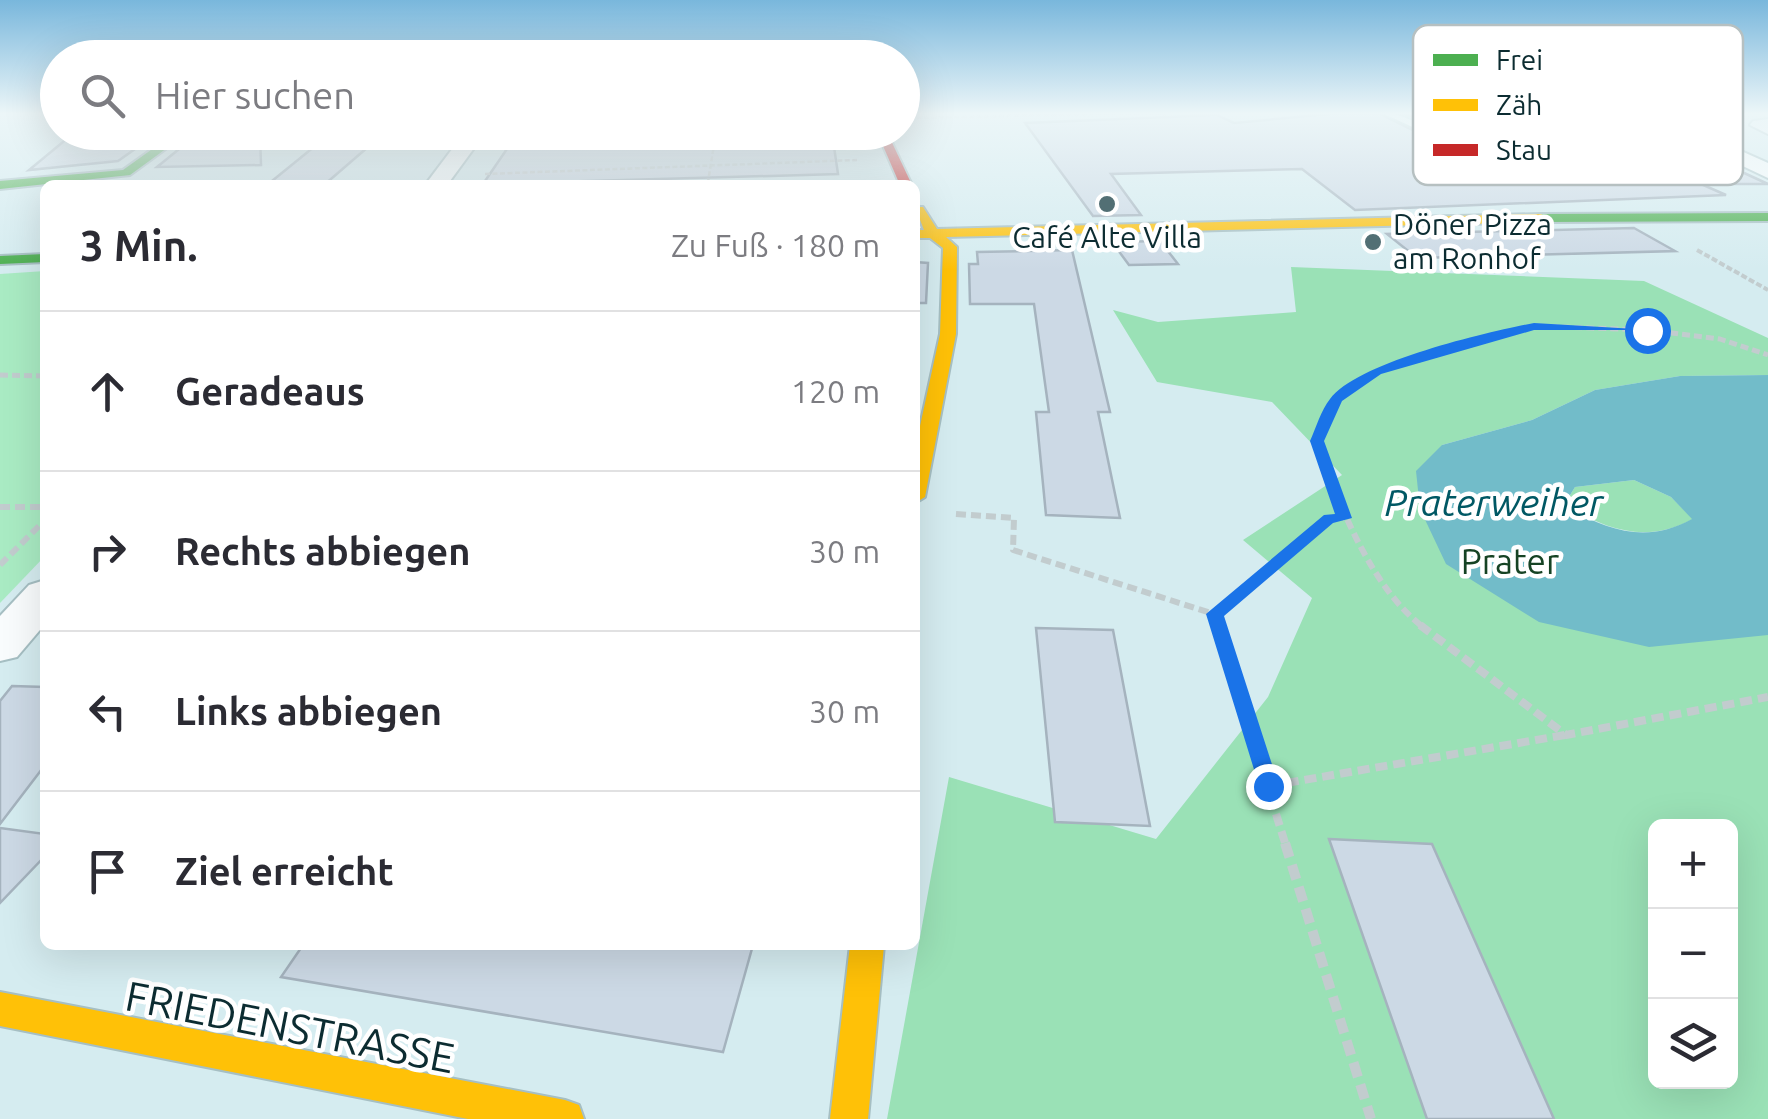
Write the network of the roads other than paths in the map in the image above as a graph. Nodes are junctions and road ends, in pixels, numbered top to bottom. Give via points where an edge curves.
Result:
1 (137, 165) edge
2 (52, 180) edge
3 (40, 181) edge
4 (0, 185) edge
5 (1768, 217) edge
6 (923, 233) edge
7 (40, 258) edge
8 (0, 260) edge
9 (920, 472) edge
10 (40, 601) edge
11 (0, 645) edge
12 (866, 950) edge
13 (0, 1008) edge
14 (565, 1119) edge
15 (849, 1119) edge

1 - 2 main road via 126,173
3 - 4 main road
5 - 6 main road
6 - 9 main road via 950,247 948,334
7 - 8 main road
10 - 11 street
12 - 15 main road
13 - 14 main road, FRIEDENSTRASSE

